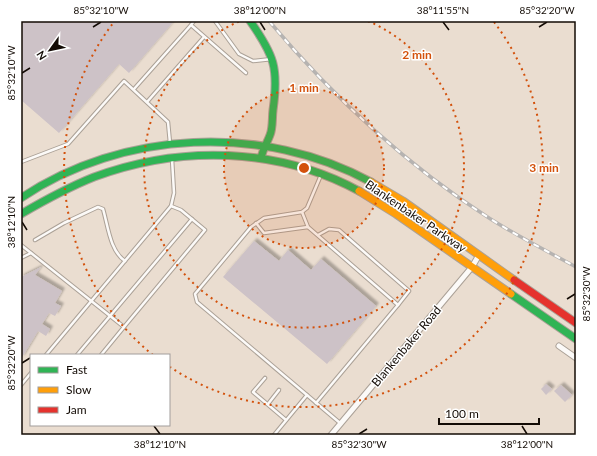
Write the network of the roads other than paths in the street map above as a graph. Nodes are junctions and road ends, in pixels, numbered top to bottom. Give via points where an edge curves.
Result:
1 (194, 21) edge
2 (215, 21) edge
3 (250, 21) edge
4 (191, 25) junction
5 (204, 37) junction
6 (273, 59) junction
7 (246, 73) dead end
8 (134, 89) junction
9 (147, 102) junction
10 (170, 143) junction
11 (264, 145) junction
12 (172, 157) junction
13 (261, 158) junction
14 (21, 162) edge
15 (322, 174) junction
16 (21, 198) edge
17 (171, 206) junction
18 (302, 212) junction
19 (21, 214) edge
20 (192, 219) junction
21 (256, 223) junction
22 (308, 227) junction
23 (318, 235) junction
24 (35, 240) dead end
25 (21, 245) edge
26 (31, 253) junction
27 (478, 255) junction
28 (21, 258) edge
29 (125, 261) junction
30 (472, 267) junction
31 (92, 301) junction
32 (398, 305) junction
33 (110, 316) junction
34 (576, 323) edge
35 (124, 327) junction
36 (576, 340) edge
37 (559, 346) dead end
38 (47, 354) edge
39 (78, 354) edge
40 (102, 354) edge
41 (576, 358) edge
42 (30, 374) edge
43 (265, 378) dead end
44 (21, 384) edge
45 (279, 390) dead end
46 (307, 395) junction
47 (316, 403) junction
48 (268, 404) junction
49 (286, 420) junction
50 (340, 424) junction
51 (274, 435) edge
52 (331, 435) edge

1 - 4 lane
2 - 6 lane via 239,54 253,61
3 - 6 main road via 264,39
4 - 5 lane
4 - 8 lane
5 - 7 lane
5 - 9 lane
6 - 11 main road via 276,92 270,135
8 - 9 lane
8 - 14 lane via 124,81 68,144
9 - 10 lane via 168,122
10 - 11 main road, Blankenbaker Parkway via 203,141
10 - 16 main road, Blankenbaker Parkway via 134,150 86,165
11 - 13 main road
11 - 27 main road, Blankenbaker Parkway via 303,153 359,176 386,190
12 - 13 main road, Blankenbaker Parkway via 212,154
12 - 17 lane via 174,193
12 - 19 main road, Blankenbaker Parkway via 142,162 86,180
13 - 15 main road, Blankenbaker Parkway
15 - 18 lane via 307,208
15 - 30 main road, Blankenbaker Parkway via 363,193 395,212
17 - 20 lane
17 - 29 lane
18 - 21 lane via 264,218
18 - 22 lane
20 - 33 lane
20 - 35 lane via 205,230
21 - 22 lane via 264,233
21 - 46 lane via 195,294 197,302
22 - 23 lane
23 - 32 lane
23 - 32 lane via 329,229 339,230 409,291
24 - 29 lane via 98,207 103,209 115,250
25 - 26 lane
26 - 28 lane
26 - 31 lane
27 - 30 street, Blankenbaker Road
27 - 34 main road, Blankenbaker Parkway
29 - 31 lane
30 - 36 main road, Blankenbaker Parkway
30 - 50 street, Blankenbaker Road
31 - 33 lane
31 - 38 lane
32 - 47 lane
33 - 35 lane
33 - 39 lane
35 - 40 lane
37 - 41 street
42 - 44 lane
43 - 48 lane via 254,392
45 - 48 lane
46 - 47 lane
46 - 49 lane
47 - 50 lane
48 - 49 lane
49 - 51 lane
50 - 52 street, Blankenbaker Road

